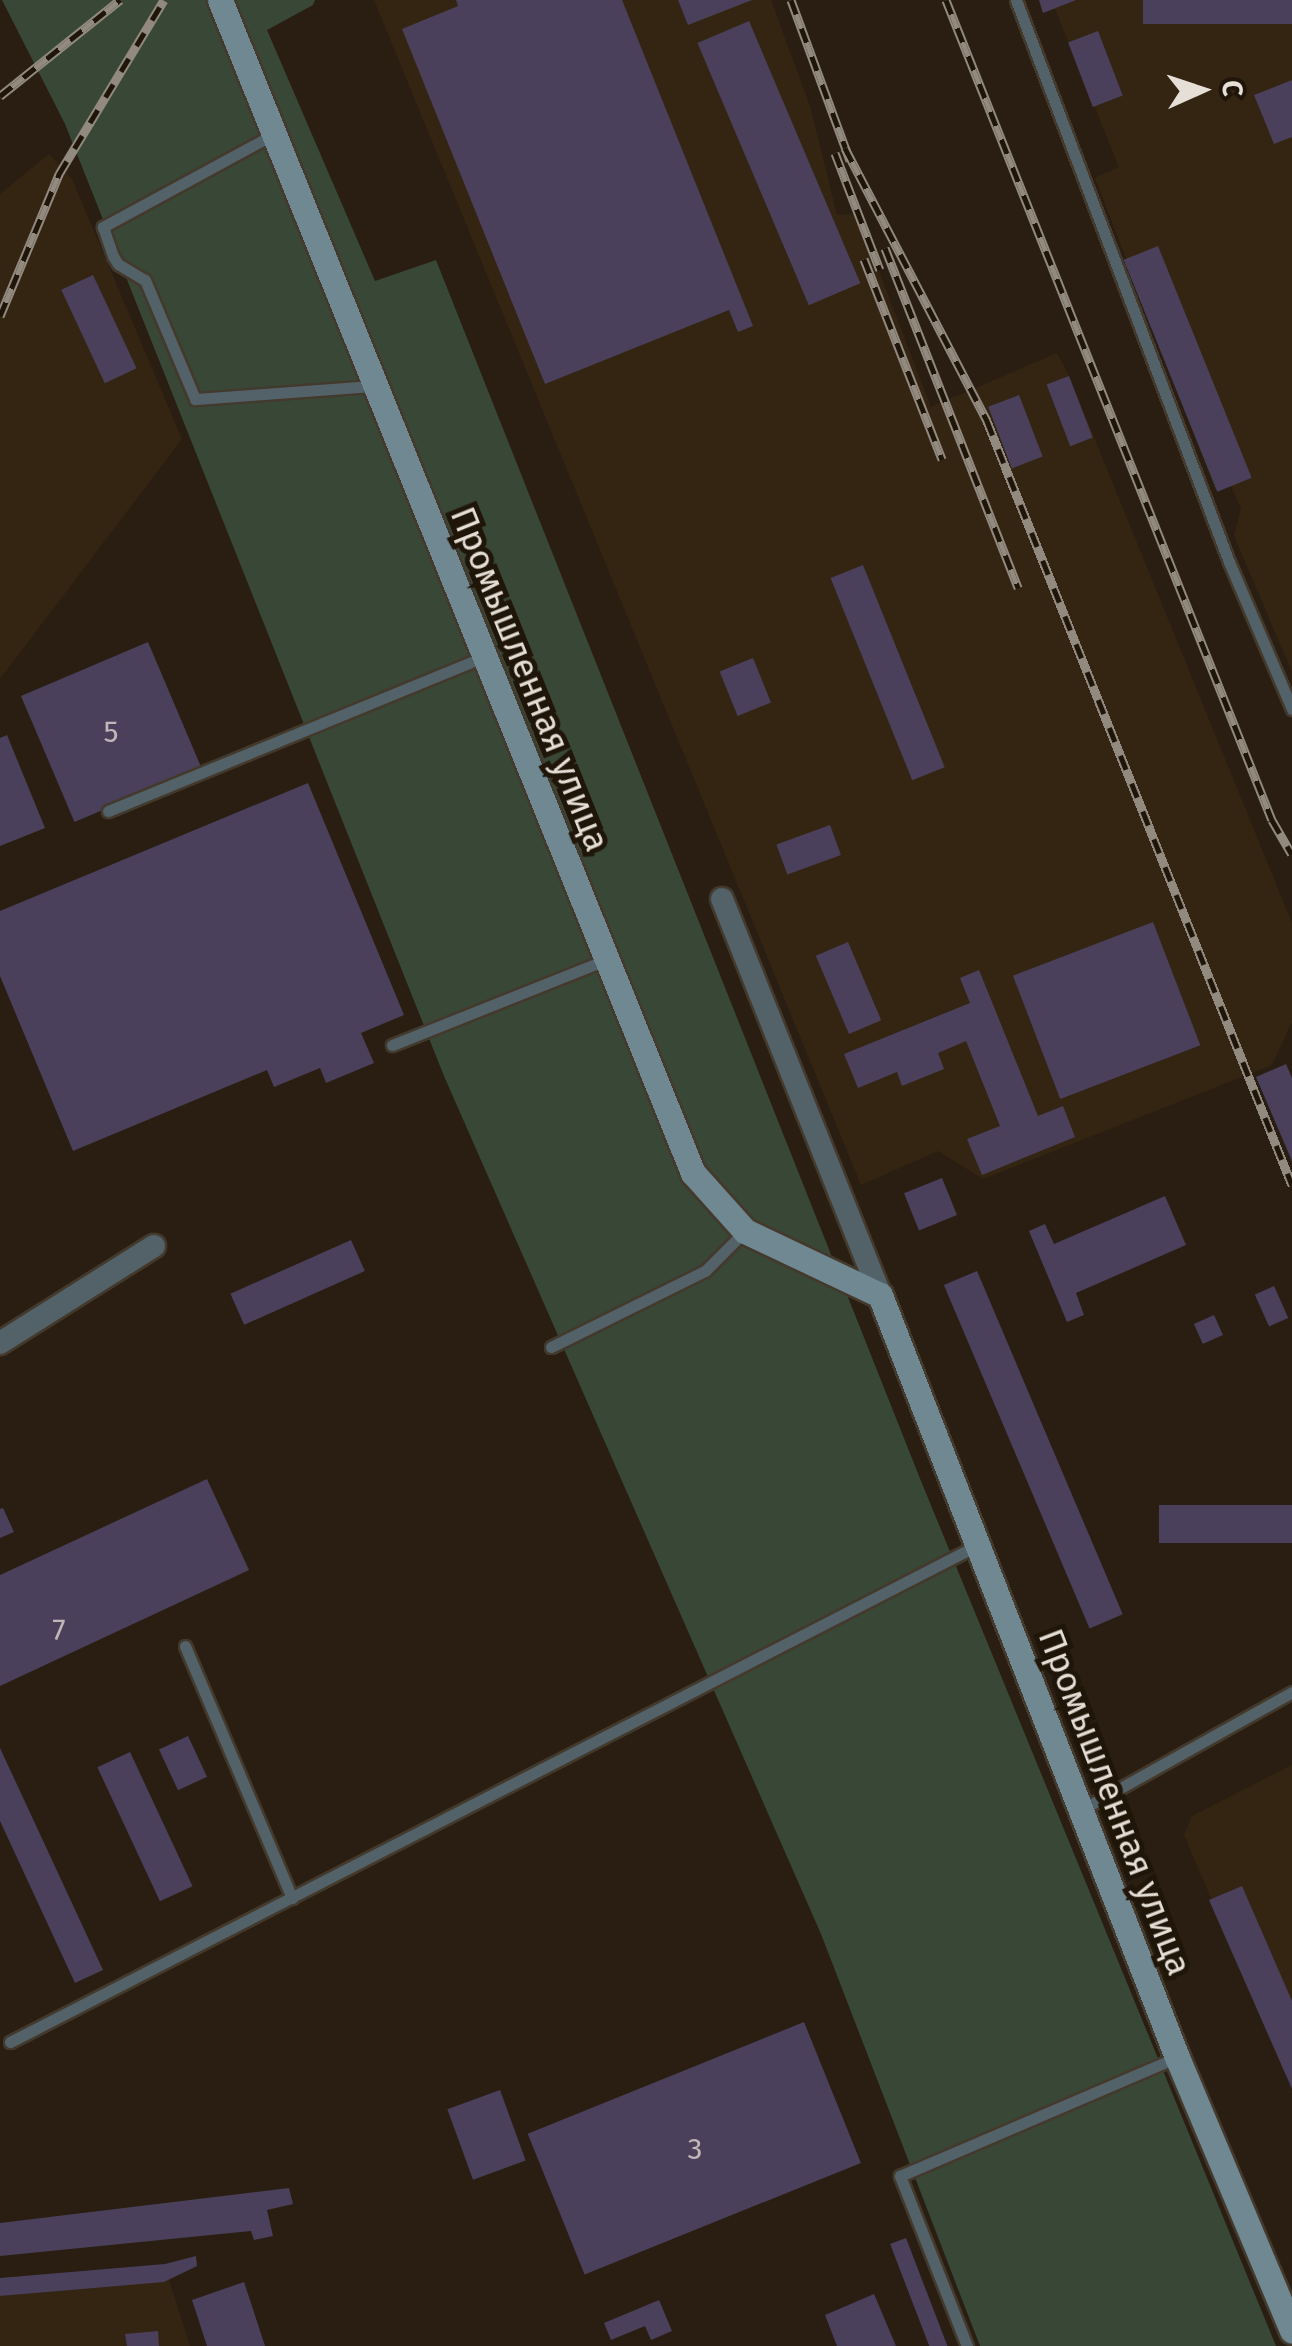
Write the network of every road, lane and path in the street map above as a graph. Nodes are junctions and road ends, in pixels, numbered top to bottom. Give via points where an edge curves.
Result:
1 (220, 0) edge
2 (1016, 0) edge
3 (274, 134) junction
4 (375, 386) junction
5 (483, 657) junction
6 (1292, 709) edge
7 (108, 811) dead end
8 (722, 899) dead end
9 (606, 960) junction
10 (392, 1045) dead end
11 (744, 1230) junction
12 (154, 1246) dead end
13 (880, 1294) junction
14 (0, 1343) edge
15 (551, 1347) dead end
16 (978, 1546) junction
17 (186, 1646) dead end
18 (1292, 1692) edge
19 (1081, 1810) junction
20 (292, 1898) junction
21 (10, 2042) dead end
22 (1177, 2057) junction
23 (1292, 2331) edge
24 (966, 2346) edge

1 - 3 street, Промышленная улица
2 - 6 lane via 1229,562
3 - 4 street, Промышленная улица
3 - 4 lane via 103,226 113,256 145,280 196,399
4 - 5 street, Промышленная улица
5 - 7 lane
5 - 9 street, Промышленная улица
8 - 13 street, Промышленная улица
9 - 10 lane
9 - 11 street, Промышленная улица via 693,1173
11 - 13 street, Промышленная улица
11 - 15 lane via 705,1271
12 - 14 street
13 - 16 street, Промышленная улица
16 - 19 street, Промышленная улица
16 - 20 lane
17 - 20 lane
18 - 19 lane
19 - 22 street, Промышленная улица
20 - 21 lane
22 - 23 street, Промышленная улица
22 - 24 lane via 900,2176

